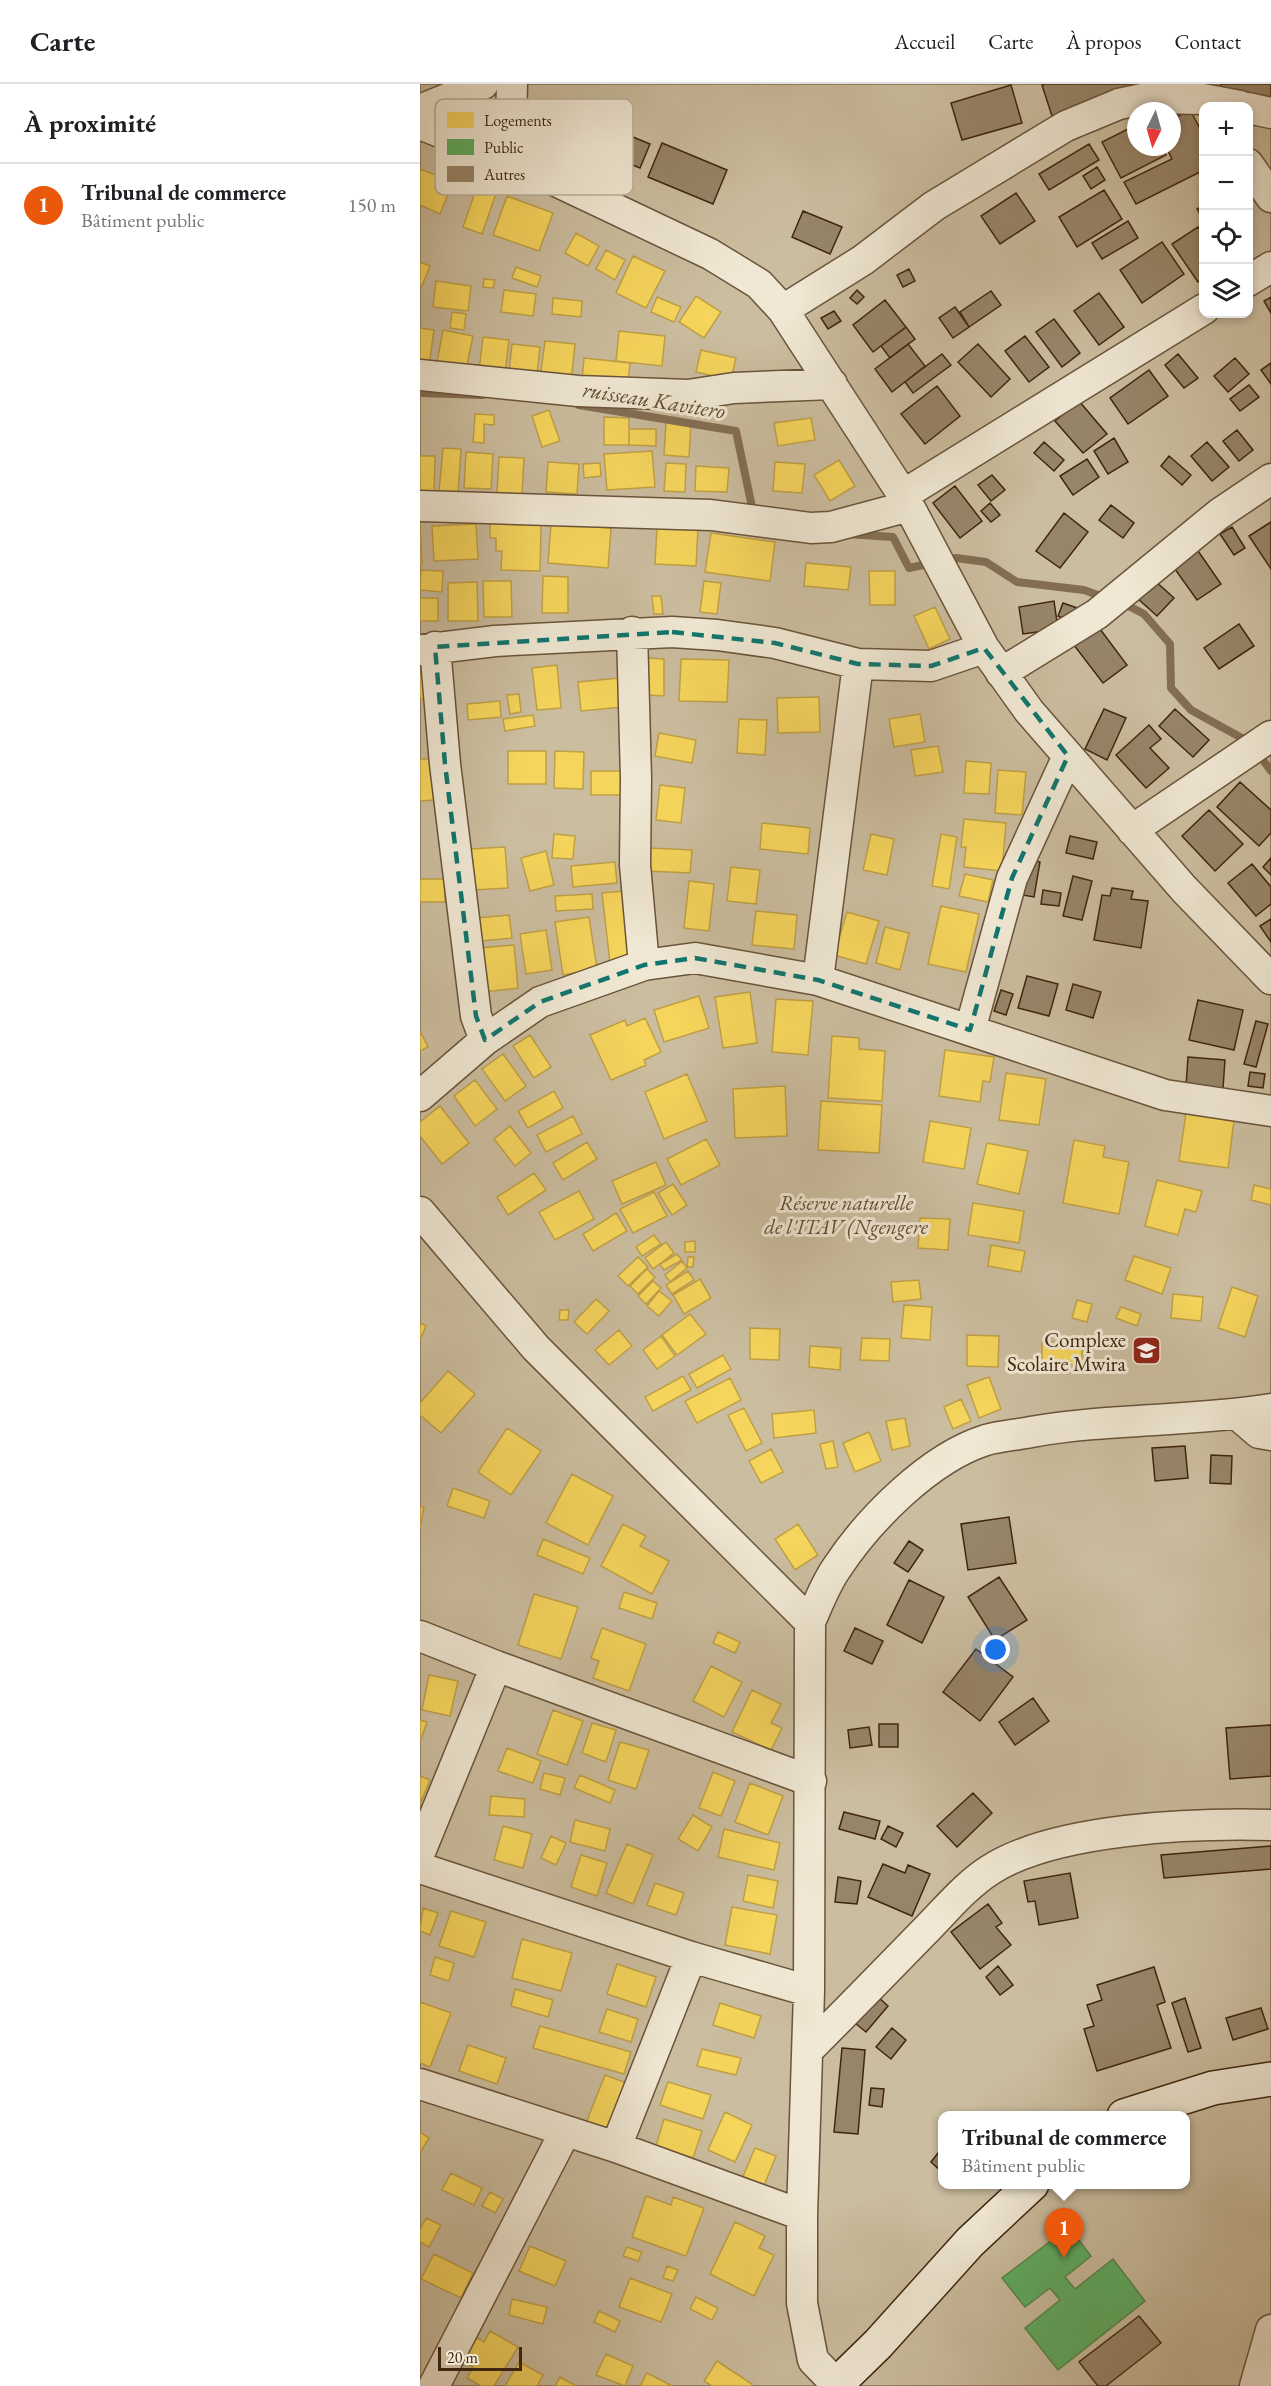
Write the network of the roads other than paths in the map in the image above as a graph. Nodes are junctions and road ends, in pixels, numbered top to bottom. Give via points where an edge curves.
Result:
1 (483, 84) edge
2 (512, 84) edge
3 (447, 99) edge
4 (512, 99) edge
5 (1199, 102) edge
6 (435, 104) edge
7 (1253, 109) edge
8 (420, 110) edge
9 (1271, 113) edge
10 (420, 124) edge
11 (435, 130) edge
12 (1253, 171) edge
13 (586, 195) edge
14 (1271, 197) edge
15 (1271, 267) edge
16 (1253, 278) edge
17 (783, 310) junction
18 (1199, 312) edge
19 (420, 375) edge
20 (832, 384) junction
21 (1271, 479) edge
22 (906, 500) junction
23 (420, 506) edge
24 (632, 633) junction
25 (984, 648) junction
26 (428, 649) edge
27 (858, 664) junction
28 (1001, 673) junction
29 (1271, 736) edge
30 (1068, 756) junction
31 (1132, 830) junction
32 (644, 965) junction
33 (1269, 973) edge
34 (818, 980) junction
35 (970, 1030) junction
36 (484, 1040) junction
37 (420, 1096) edge
38 (1271, 1111) edge
39 (420, 1212) edge
40 (1271, 1409) edge
41 (1238, 1415) junction
42 (1271, 1435) edge
43 (810, 1622) junction
44 (420, 1636) edge
45 (496, 1666) junction
46 (811, 1781) junction
47 (1271, 1825) edge
48 (420, 1852) edge
49 (420, 1868) edge
50 (691, 1957) junction
51 (809, 1990) junction
52 (808, 2050) junction
53 (1271, 2079) edge
54 (420, 2084) edge
55 (1137, 2111) edge
56 (565, 2132) junction
57 (616, 2147) junction
58 (1027, 2189) edge
59 (802, 2215) junction
60 (1271, 2330) edge
61 (835, 2385) edge
62 (434, 2386) edge
63 (1255, 2386) edge

1 - 3 street
2 - 4 street
5 - 17 street via 1147,98 1119,104 1066,126 934,206 863,260
6 - 8 street
7 - 9 street
10 - 11 street
12 - 14 street
13 - 17 street via 710,254 759,284
15 - 16 street
17 - 20 street
18 - 22 street
19 - 20 street via 578,391 688,395 734,388
20 - 22 street
21 - 28 street via 1218,514 1097,614
22 - 23 street via 831,527 812,528 711,515
22 - 25 street
24 - 26 street
24 - 27 street via 736,637
24 - 32 street via 635,865
25 - 27 street via 930,666
25 - 28 street
26 - 36 street via 476,1016
27 - 34 street
28 - 30 street
29 - 31 street
30 - 31 street
30 - 35 street via 1012,878
31 - 33 street
32 - 34 street via 695,958
32 - 36 street via 540,1002
34 - 35 street
35 - 38 street via 1165,1095
36 - 37 street
39 - 43 street via 536,1348
40 - 41 street
41 - 42 street via 1259,1433
41 - 43 street via 1062,1427 985,1440 939,1464 867,1526 835,1571
43 - 46 street
44 - 45 street
45 - 46 street
45 - 48 street
46 - 51 street
47 - 52 street via 1197,1825 1103,1835 1054,1843 1017,1856 989,1871 953,1903
49 - 50 street
50 - 51 street
50 - 57 street
51 - 52 street
52 - 59 street
53 - 55 street via 1213,2088
54 - 56 street
56 - 57 street
56 - 62 street
57 - 59 street
58 - 61 street via 970,2242 878,2344
59 - 61 street via 802,2303 813,2360
60 - 63 street

